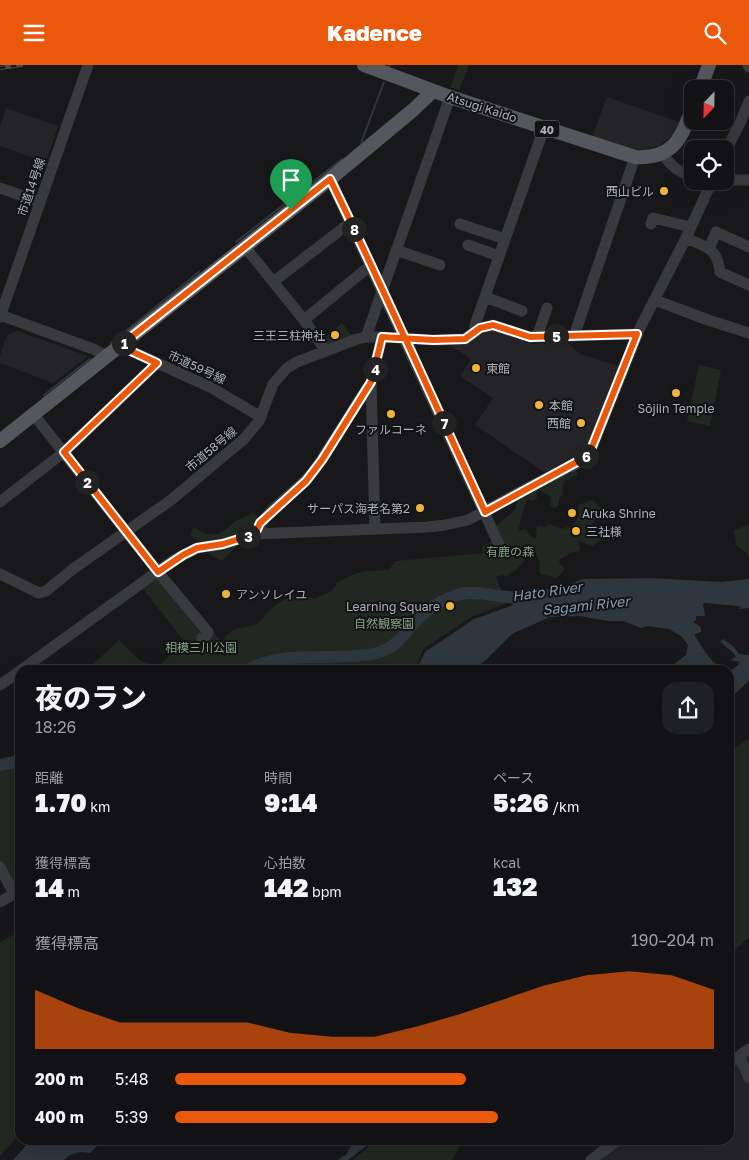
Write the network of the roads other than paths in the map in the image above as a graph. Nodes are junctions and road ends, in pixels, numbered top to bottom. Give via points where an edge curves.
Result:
1 (88, 65) edge
2 (364, 65) edge
3 (709, 65) edge
4 (703, 80) edge
5 (433, 91) junction
6 (450, 97) junction
7 (749, 101) edge
8 (544, 128) junction
9 (684, 129) edge
10 (731, 140) edge
11 (663, 154) junction
12 (635, 157) junction
13 (684, 173) edge
14 (330, 179) junction
15 (734, 180) edge
16 (749, 180) edge
17 (0, 188) edge
18 (708, 190) edge
19 (40, 202) junction
20 (653, 217) dead end
21 (351, 222) junction
22 (460, 223) dead end
23 (688, 233) junction
24 (505, 239) junction
25 (468, 245) dead end
26 (245, 247) junction
27 (749, 247) edge
28 (709, 249) junction
29 (396, 250) junction
30 (499, 256) junction
31 (371, 265) junction
32 (440, 265) dead end
33 (273, 282) junction
34 (749, 285) edge
35 (382, 289) junction
36 (485, 297) junction
37 (654, 300) junction
38 (517, 312) dead end
39 (543, 312) dead end
40 (0, 316) edge
41 (304, 320) junction
42 (475, 332) junction
43 (749, 333) edge
44 (637, 334) junction
45 (574, 336) junction
46 (366, 337) junction
47 (382, 337) junction
48 (537, 337) junction
49 (405, 338) junction
50 (120, 346) junction
51 (326, 351) junction
52 (107, 356) junction
53 (157, 363) junction
54 (371, 382) junction
55 (34, 415) junction
56 (261, 417) junction
57 (0, 441) edge
58 (64, 452) junction
59 (0, 502) edge
60 (485, 512) junction
61 (376, 529) junction
62 (126, 531) junction
63 (255, 534) junction
64 (502, 551) dead end
65 (158, 572) junction
66 (0, 574) edge
67 (202, 638) dead end
68 (28, 665) edge
69 (15, 674) edge
70 (0, 685) edge
71 (0, 867) edge
72 (0, 902) edge
73 (749, 1049) edge
74 (739, 1056) junction
75 (734, 1060) edge
76 (749, 1078) edge
77 (611, 1145) edge
78 (591, 1160) edge

1 - 19 street, 市道14号線
2 - 5 main road, Atsugi Kaido / 40
3 - 4 main road
5 - 6 main road, Atsugi Kaido / 40
5 - 14 main road
6 - 8 main road, Atsugi Kaido / 40
6 - 29 street
7 - 10 street
8 - 12 main road, Atsugi Kaido / 40
8 - 24 street
9 - 11 main road via 680,139
11 - 12 main road, Atsugi Kaido / 40
11 - 13 street via 671,166
12 - 45 street
14 - 21 street
14 - 26 main road
15 - 16 street
17 - 19 street
18 - 23 street
19 - 40 street, 市道14号線
20 - 23 street
21 - 31 street
21 - 33 street
22 - 24 street
23 - 28 street
23 - 37 street
24 - 30 street
25 - 30 street
26 - 33 street
26 - 50 main road
27 - 28 street via 716,232
28 - 34 street via 714,251 720,273
29 - 32 street
29 - 35 street
30 - 36 street
31 - 35 street
31 - 41 street
33 - 41 street
35 - 46 street
35 - 49 street
36 - 38 street
36 - 42 street
37 - 43 street
37 - 44 street
39 - 48 street
40 - 52 street
41 - 51 street
42 - 48 street, 市道58号線 via 486,325 493,325
42 - 49 street, 市道58号線 via 468,338 459,339
44 - 45 street, 市道58号線
44 - 60 street via 592,447 584,458
45 - 48 street, 市道58号線
46 - 47 street, 市道58号線
46 - 51 street, 市道58号線
47 - 49 street, 市道58号線
47 - 54 street
49 - 60 street
50 - 52 main road
50 - 53 street, 市道59号線
51 - 56 street, 市道58号線 via 297,362 280,374 271,388
52 - 55 main road
53 - 56 street, 市道59号線 via 212,388
53 - 58 street
54 - 61 street
54 - 63 street via 314,471 260,523
55 - 57 main road
55 - 58 street
56 - 62 street, 市道58号線 via 244,439 171,500
58 - 59 street
58 - 62 street
60 - 61 street via 445,525
60 - 64 street
61 - 63 street
62 - 65 street
62 - 66 street, 市道58号線 via 43,593
63 - 65 street via 197,548
65 - 67 street via 208,632
65 - 68 street
69 - 70 street
71 - 72 street via 14,894
73 - 74 street
74 - 75 street
74 - 76 street
77 - 78 street

